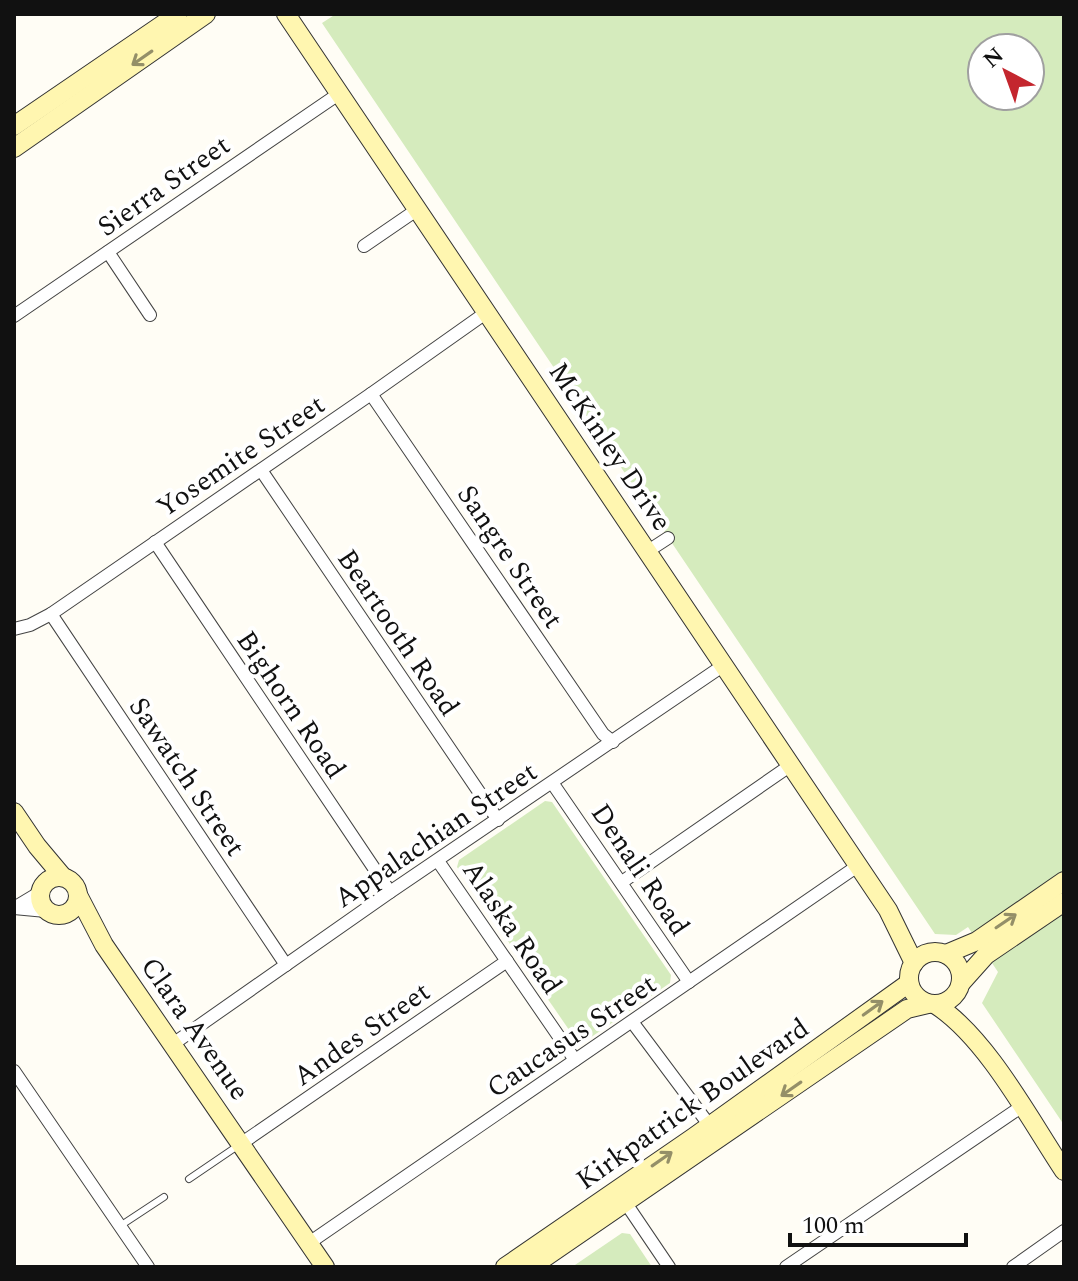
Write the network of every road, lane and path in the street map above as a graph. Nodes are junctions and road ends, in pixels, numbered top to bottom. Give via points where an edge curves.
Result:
1 (206, 14) edge
2 (294, 17) edge
3 (172, 20) edge
4 (340, 93) junction
5 (14, 126) edge
6 (14, 148) edge
7 (418, 209) junction
8 (364, 246) dead end
9 (108, 252) junction
10 (487, 312) junction
11 (150, 315) dead end
12 (14, 316) edge
13 (371, 394) junction
14 (261, 470) junction
15 (668, 538) dead end
16 (155, 542) junction
17 (648, 551) junction
18 (51, 614) junction
19 (14, 629) edge
20 (724, 665) junction
21 (613, 742) junction
22 (791, 765) junction
23 (553, 784) junction
24 (14, 812) edge
25 (498, 820) junction
26 (37, 846) junction
27 (438, 861) junction
28 (859, 865) junction
29 (63, 877) junction
30 (1064, 881) edge
31 (622, 882) junction
32 (42, 888) junction
33 (390, 892) junction
34 (78, 895) junction
35 (1064, 902) edge
36 (14, 908) edge
37 (888, 910) junction
38 (54, 913) junction
39 (104, 945) junction
40 (941, 953) junction
41 (507, 961) junction
42 (914, 963) junction
43 (286, 965) junction
44 (689, 982) junction
45 (909, 983) junction
46 (960, 987) junction
47 (932, 1004) junction
48 (633, 1023) junction
49 (173, 1044) junction
50 (979, 1044) junction
51 (575, 1060) junction
52 (14, 1071) edge
53 (1021, 1107) junction
54 (710, 1126) junction
55 (242, 1143) junction
56 (1064, 1171) edge
57 (189, 1179) dead end
58 (621, 1196) junction
59 (164, 1197) dead end
60 (120, 1226) junction
61 (1064, 1231) edge
62 (309, 1243) junction
63 (148, 1267) edge
64 (325, 1267) edge
65 (505, 1267) edge
66 (531, 1267) edge
67 (669, 1267) edge
68 (786, 1267) edge
69 (1013, 1267) edge

1 - 3 street
2 - 4 street, McKinley Drive
3 - 5 street
3 -> 6 street
4 - 7 street, McKinley Drive
4 - 9 street, Sierra Street
7 - 8 street
7 - 10 street, McKinley Drive
9 - 11 street
9 - 12 street, Sierra Street
10 - 13 street, Yosemite Street
10 - 17 street, McKinley Drive
13 - 14 street, Yosemite Street
13 - 21 street, Sangre Street
14 - 16 street, Yosemite Street
14 - 25 street, Beartooth Road
15 - 17 street
16 - 18 street, Yosemite Street
16 - 33 street, Bighorn Road
17 - 20 street, McKinley Drive
18 - 19 street, Yosemite Street
18 - 43 street, Sawatch Street
20 - 21 street, Appalachian Street
20 - 22 street, McKinley Drive
21 - 23 street, Appalachian Street
22 - 28 street, McKinley Drive
22 - 31 street
23 - 25 street, Appalachian Street
23 - 31 street, Denali Road
24 - 26 street
25 - 27 street, Appalachian Street
26 - 29 street
26 - 32 street
27 - 33 street, Appalachian Street
27 - 41 street, Alaska Road
28 - 37 street, McKinley Drive
28 - 44 street, Caucasus Street
29 - 32 street via 51,878
29 - 34 street
40 -> 30 street via 977,941
31 - 44 street, Denali Road
32 - 36 street
32 - 38 street via 41,906
33 - 43 street, Appalachian Street
34 - 38 street via 72,911
34 - 39 street, Clara Avenue
35 - 46 street via 986,955
36 - 38 street
37 - 40 street, McKinley Drive via 920,943
37 - 42 street, McKinley Drive
38 - 39 street, Clara Avenue
39 - 49 street, Clara Avenue
40 - 42 street via 928,953
40 - 46 street via 958,966
41 - 51 street, Alaska Road
41 - 55 street, Andes Street
42 - 45 street
43 - 49 street, Appalachian Street
44 - 48 street, Caucasus Street
45 - 47 street via 914,994
54 -> 45 street, Kirkpatrick Boulevard
46 - 47 street via 945,1003
46 - 50 street
47 - 50 street via 955,1017
47 -> 58 street, Kirkpatrick Boulevard via 907,1009
48 - 51 street, Caucasus Street
48 - 54 street
49 - 55 street, Clara Avenue
50 - 53 street
51 - 62 street, Caucasus Street
52 - 60 street
53 - 56 street
53 - 68 street
58 -> 54 street, Kirkpatrick Boulevard
55 - 57 lane, Clara Avenue
55 - 62 street, Clara Avenue
58 - 65 street, Kirkpatrick Boulevard
58 - 66 street, Kirkpatrick Boulevard
58 - 67 street
59 - 60 lane
60 - 63 street
61 - 69 street
62 - 64 street, Clara Avenue

